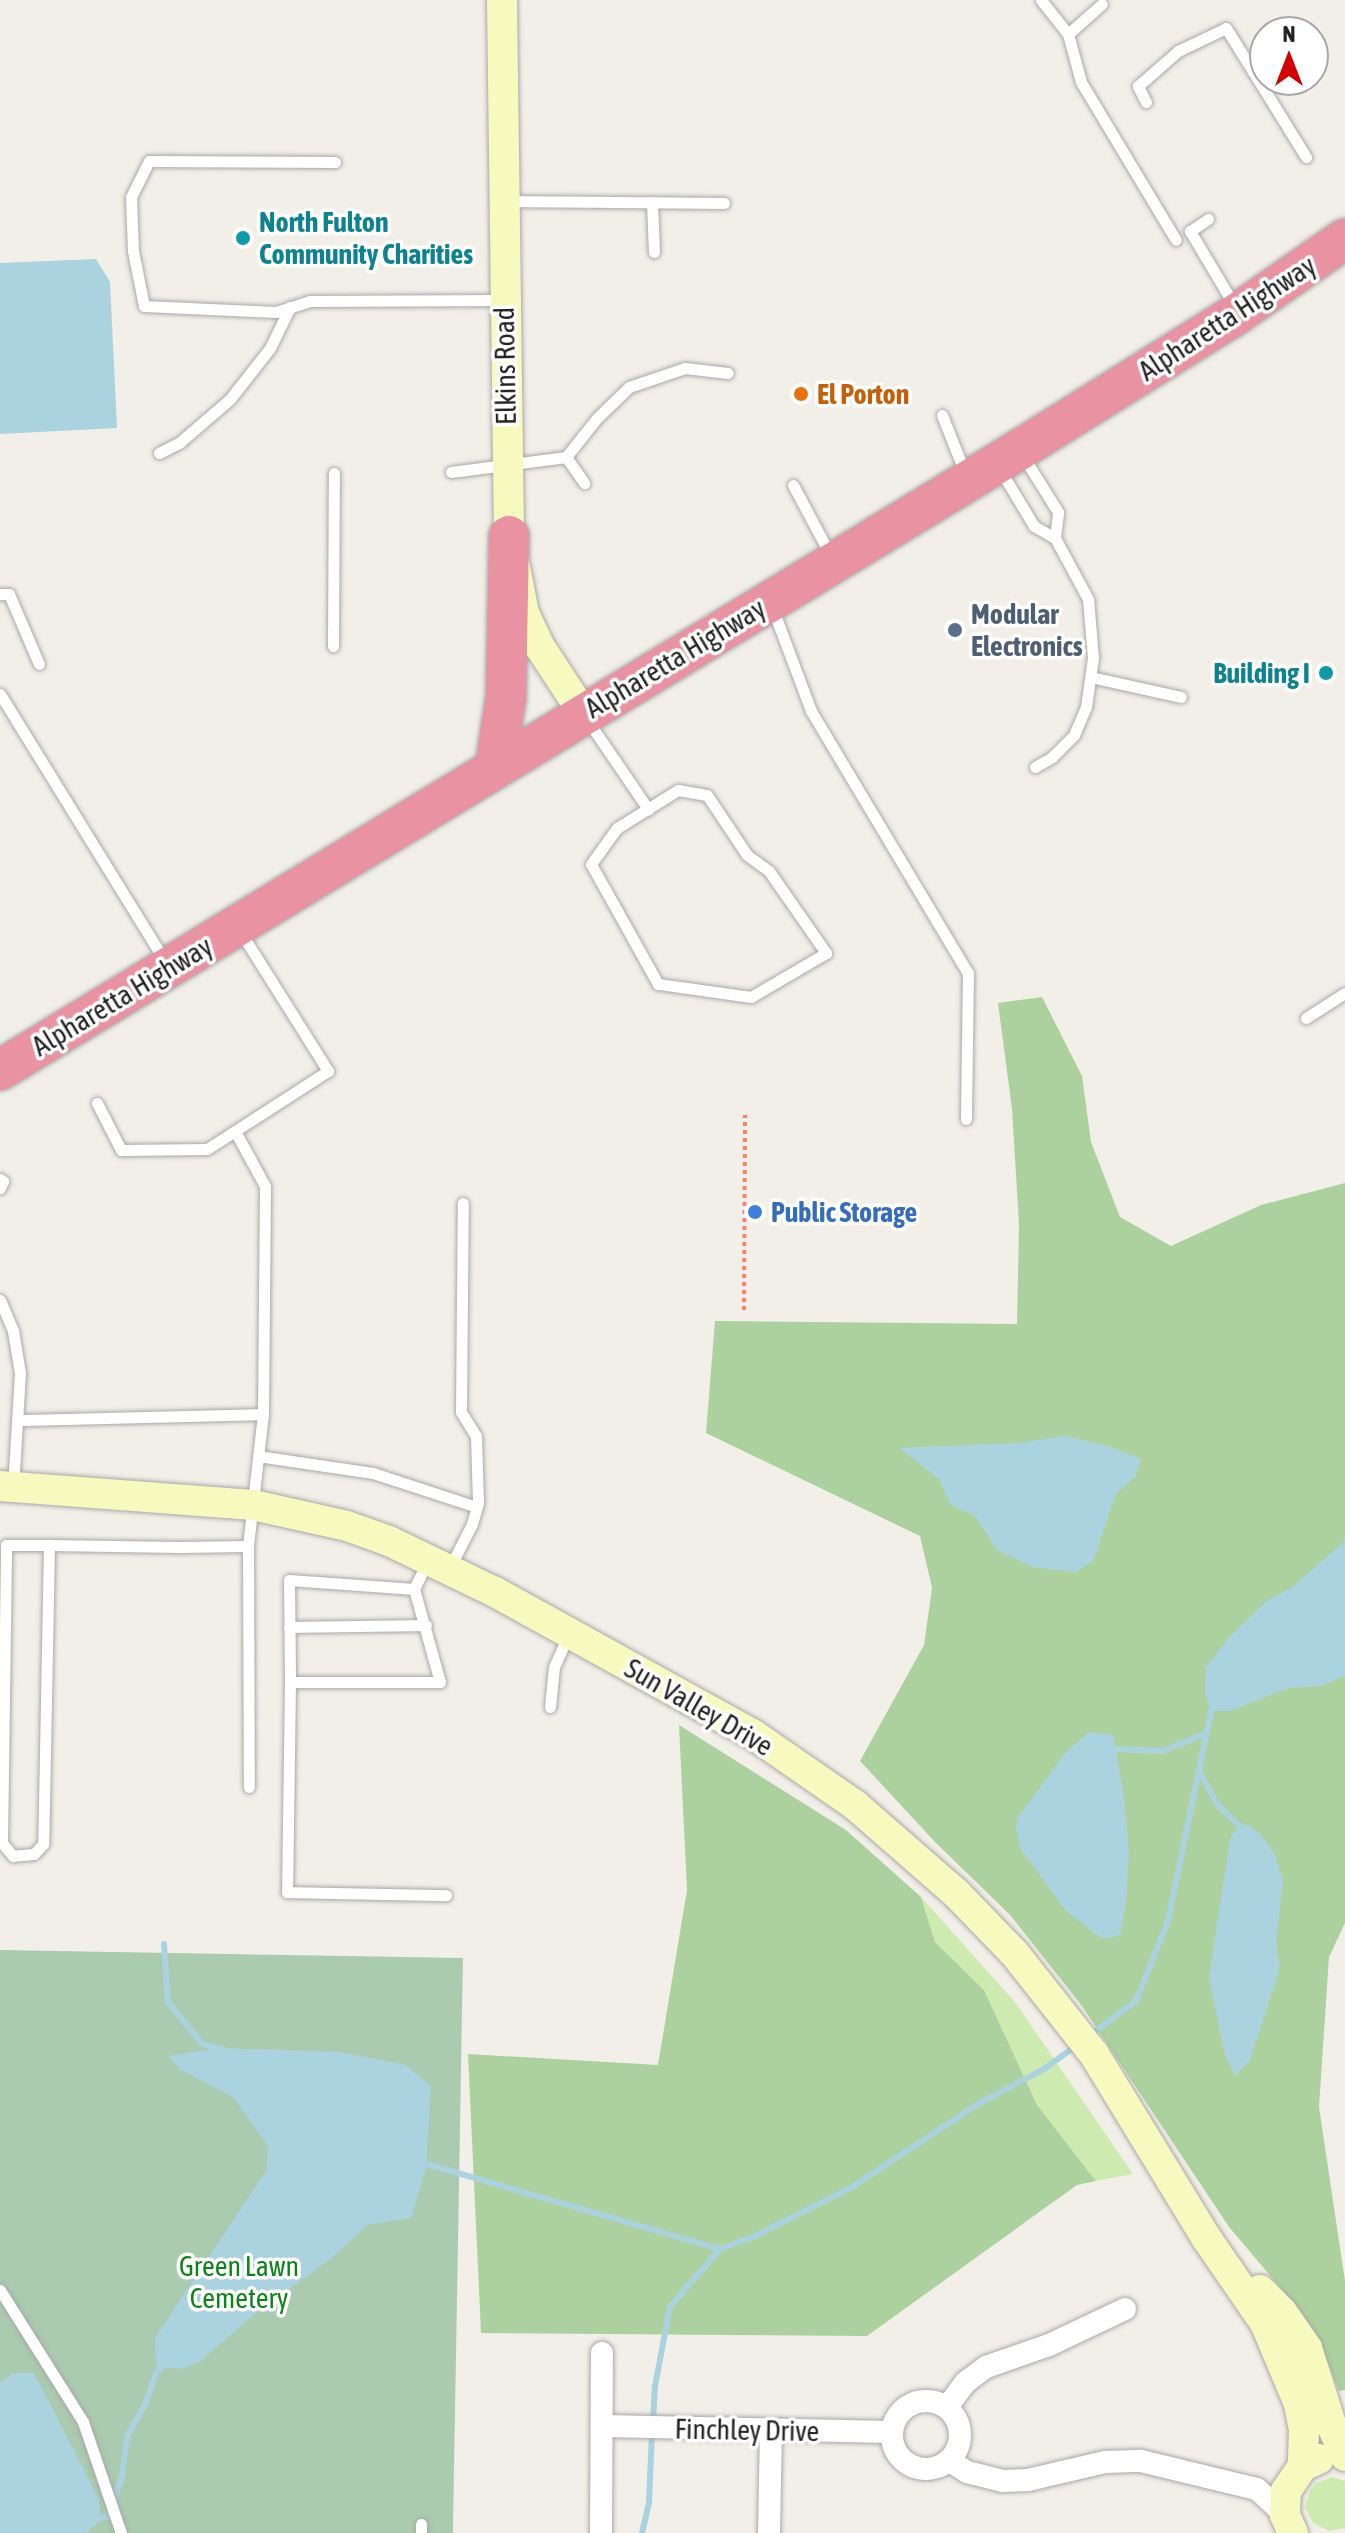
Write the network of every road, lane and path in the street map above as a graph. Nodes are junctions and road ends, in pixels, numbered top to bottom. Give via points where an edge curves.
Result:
1 (502, 0) edge
2 (1041, 0) edge
3 (1102, 4) dead end
4 (1068, 34) junction
5 (1146, 102) dead end
6 (1306, 157) dead end
7 (335, 162) dead end
8 (503, 201) junction
9 (652, 202) junction
10 (724, 203) dead end
11 (1208, 219) dead end
12 (1176, 240) dead end
13 (654, 252) dead end
14 (1336, 252) edge
15 (504, 300) junction
16 (290, 307) junction
17 (1238, 313) junction
18 (728, 373) dead end
19 (942, 415) dead end
20 (159, 453) dead end
21 (566, 457) junction
22 (995, 465) junction
23 (508, 467) junction
24 (451, 472) dead end
25 (334, 473) dead end
26 (584, 483) dead end
27 (793, 485) dead end
28 (509, 536) junction
29 (1055, 538) junction
30 (834, 562) junction
31 (0, 594) edge
32 (770, 601) junction
33 (333, 646) dead end
34 (39, 664) dead end
35 (1091, 677) junction
36 (0, 694) edge
37 (1181, 697) dead end
38 (583, 713) junction
39 (1035, 767) dead end
40 (495, 768) junction
41 (648, 809) junction
42 (236, 926) junction
43 (169, 967) junction
44 (1345, 993) edge
45 (1306, 1018) dead end
46 (0, 1070) edge
47 (97, 1103) dead end
48 (745, 1115) dead end
49 (966, 1119) dead end
50 (235, 1131) junction
51 (0, 1179) edge
52 (0, 1188) edge
53 (463, 1203) dead end
54 (1, 1303) edge
55 (744, 1310) dead end
56 (263, 1414) junction
57 (19, 1420) junction
58 (258, 1456) junction
59 (6, 1487) edge
60 (253, 1505) junction
61 (477, 1507) junction
62 (49, 1545) junction
63 (248, 1546) junction
64 (438, 1564) junction
65 (414, 1589) junction
66 (426, 1625) junction
67 (289, 1627) junction
68 (569, 1633) junction
69 (290, 1682) junction
70 (550, 1707) dead end
71 (249, 1787) dead end
72 (446, 1895) dead end
73 (1207, 2239) junction
74 (0, 2290) edge
75 (1125, 2309) dead end
76 (602, 2353) dead end
77 (947, 2407) junction
78 (602, 2426) junction
79 (771, 2431) junction
80 (892, 2432) junction
81 (1345, 2458) edge
82 (950, 2461) junction
83 (1297, 2473) junction
84 (1257, 2489) junction
85 (1289, 2524) edge
86 (121, 2533) edge
87 (601, 2533) edge
88 (769, 2533) edge

1 - 8 street, Elkins Road
2 - 4 lane
3 - 4 lane
4 - 12 lane via 1081,82
5 - 6 lane via 1138,86 1178,51 1226,28
7 - 16 lane via 149,161 131,197 133,251 144,306 276,312
8 - 9 lane
8 - 15 street, Elkins Road
9 - 10 lane
9 - 13 lane
11 - 17 lane via 1190,231
14 - 17 highway, Alpharetta Highway
15 - 16 lane via 309,301
15 - 23 street, Elkins Road
16 - 20 lane via 270,348 230,399 179,443
17 - 22 highway, Alpharetta Highway
18 - 21 lane via 685,368 629,387
19 - 22 lane
21 - 23 lane
21 - 26 lane
22 - 29 lane via 1034,526
22 - 29 lane via 1058,512
22 - 30 highway, Alpharetta Highway
23 - 24 lane
23 - 28 street, Elkins Road
25 - 33 lane
27 - 30 lane
28 - 38 street, Elkins Road via 524,613
28 - 40 highway via 506,697
29 - 35 lane via 1088,599
30 - 32 highway, Alpharetta Highway
31 - 34 lane via 9,594
32 - 38 highway, Alpharetta Highway
32 - 49 lane via 811,711 968,973
35 - 37 lane
35 - 39 lane via 1074,735
36 - 43 lane
38 - 40 highway, Alpharetta Highway
38 - 41 lane
40 - 42 highway, Alpharetta Highway
41 - 41 lane via 617,828 591,864 658,984 751,997 826,953 769,871 747,855 707,795 678,790
42 - 43 highway, Alpharetta Highway
42 - 50 lane via 328,1071
43 - 46 highway, Alpharetta Highway
44 - 45 lane
47 - 50 lane via 121,1150 207,1149
48 - 55 path
50 - 56 lane via 265,1186
51 - 52 lane
53 - 61 lane via 461,1412 476,1436
54 - 57 lane via 13,1331 20,1373
56 - 57 lane
56 - 58 lane
57 - 59 lane
58 - 60 lane
58 - 61 lane via 373,1473
59 - 60 street, Sun Valley Drive
60 - 63 lane
60 - 64 street, Sun Valley Drive via 347,1526
61 - 64 lane
62 - 62 lane via 6,1545 2,1843 13,1856 34,1854 43,1844
62 - 63 lane
63 - 71 lane
64 - 65 lane
64 - 68 street, Sun Valley Drive
65 - 66 lane
65 - 67 lane via 289,1580
66 - 67 lane
66 - 69 lane via 440,1682
67 - 69 lane
68 - 70 lane via 554,1667
68 - 73 street, Sun Valley Drive via 754,1735 855,1805 956,1893 1072,2023
69 - 72 lane via 287,1892
73 - 81 street, Sun Valley Drive via 1282,2312 1307,2348
73 - 83 street, Sun Valley Drive via 1265,2323 1285,2364 1303,2423
74 - 86 lane via 83,2422
75 - 77 street via 986,2367
76 - 78 street
77 - 80 street via 917,2402 900,2413
77 - 82 street via 958,2421 961,2438
78 - 79 street, Finchley Drive
78 - 87 street
79 - 80 street, Finchley Drive
79 - 88 street
80 - 82 street via 896,2452 911,2466 931,2470
81 - 83 street, Sun Valley Drive via 1320,2459
82 - 84 street via 1002,2481 1105,2462 1141,2461
83 - 84 street
83 - 85 street, Sun Valley Drive via 1286,2491
84 - 85 street

